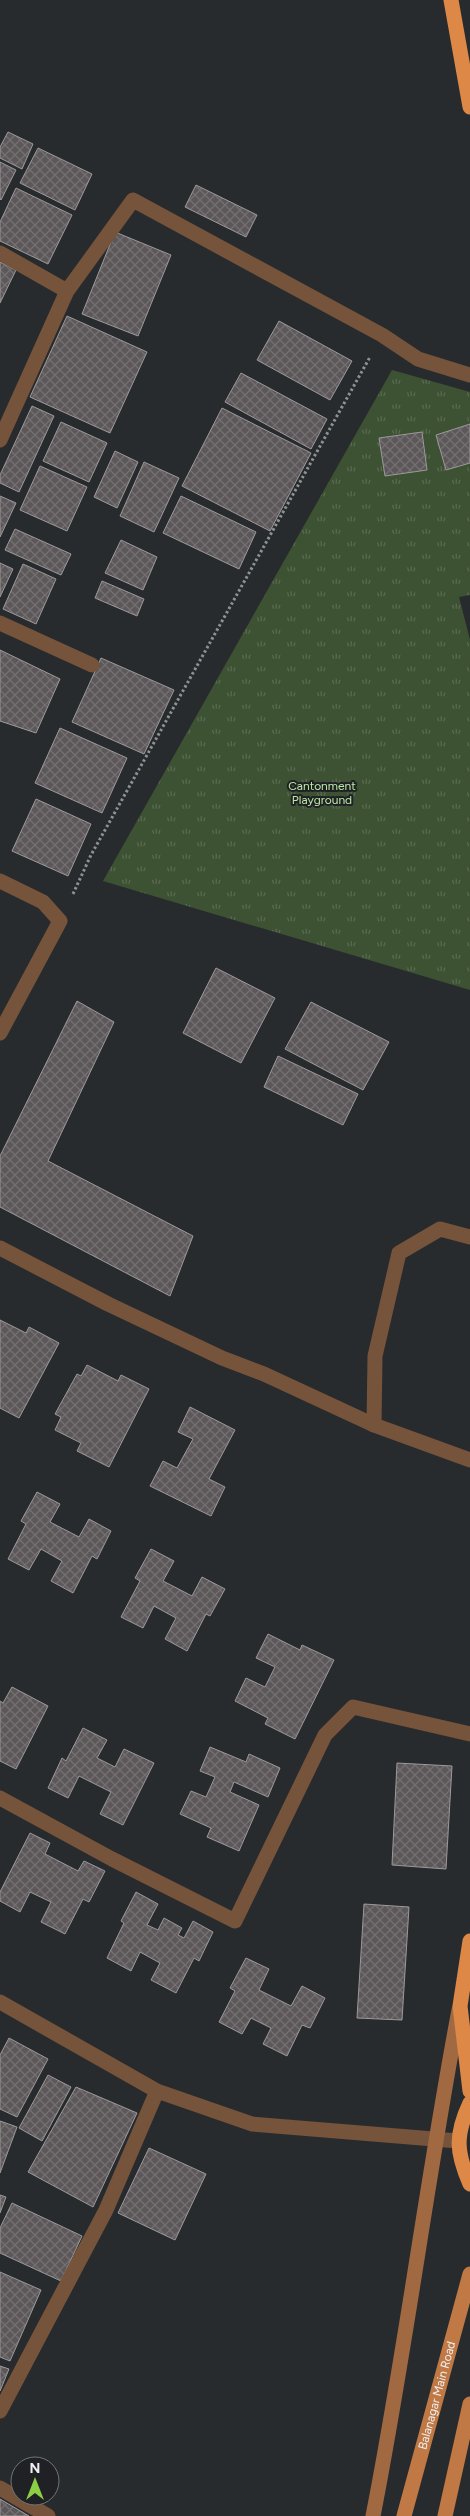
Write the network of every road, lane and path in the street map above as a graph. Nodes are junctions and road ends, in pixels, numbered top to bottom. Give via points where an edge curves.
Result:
1 (452, 0) edge
2 (470, 107) edge
3 (0, 253) edge
4 (67, 291) junction
5 (382, 335) junction
6 (470, 375) edge
7 (0, 440) edge
8 (0, 624) edge
9 (92, 665) dead end
10 (0, 881) edge
11 (60, 921) junction
12 (0, 1033) edge
13 (470, 1237) edge
14 (0, 1248) edge
15 (374, 1425) junction
16 (470, 1460) edge
17 (470, 1734) edge
18 (0, 1798) edge
19 (470, 1941) edge
20 (0, 2002) edge
21 (460, 2006) junction
22 (157, 2091) junction
23 (470, 2091) edge
24 (470, 2103) edge
25 (435, 2139) junction
26 (458, 2141) junction
27 (470, 2184) edge
28 (470, 2274) edge
29 (470, 2404) edge
30 (0, 2411) edge
31 (0, 2488) edge
32 (48, 2516) edge
33 (373, 2516) edge
34 (404, 2516) edge
35 (445, 2516) edge

1 - 2 highway
3 - 4 street
4 - 5 street via 132,200
4 - 7 street
5 - 6 street via 418,359
5 - 11 path via 91,855
8 - 9 street
10 - 11 street via 43,902
11 - 12 street
13 - 15 street via 440,1229 399,1253 375,1356
14 - 15 street via 108,1304
15 - 16 street
17 - 18 street via 353,1708 325,1734 235,1921
19 - 21 highway
20 - 22 street
21 - 23 highway
21 - 25 street
22 - 25 street via 252,2124
22 - 30 street via 106,2210
24 - 26 highway
25 - 26 street
25 - 33 street via 390,2431
26 - 27 highway via 460,2162
28 - 34 main road, Balanagar Main Road
29 - 35 main road
31 - 32 street

